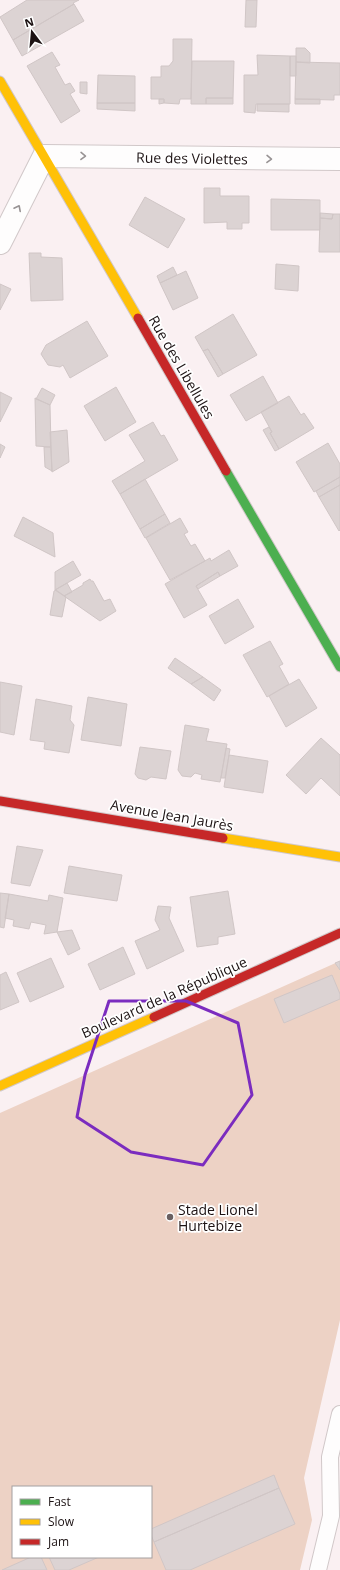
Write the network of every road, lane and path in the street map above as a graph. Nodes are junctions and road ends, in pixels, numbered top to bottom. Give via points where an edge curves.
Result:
1 (0, 81) edge
2 (44, 156) junction
3 (340, 159) edge
4 (0, 243) edge
5 (340, 667) edge
6 (0, 800) edge
7 (340, 857) edge
8 (340, 933) edge
9 (0, 1086) edge
10 (340, 1414) edge
11 (336, 1517) edge
12 (318, 1570) edge

1 - 2 street, Rue des Libellules
2 -> 3 street, Rue des Violettes
4 -> 2 street
2 - 5 street, Rue des Libellules
6 - 7 street, Avenue Jean Jaurès
8 - 9 street, Boulevard de la République
10 - 11 lane via 330,1457
11 - 12 lane

